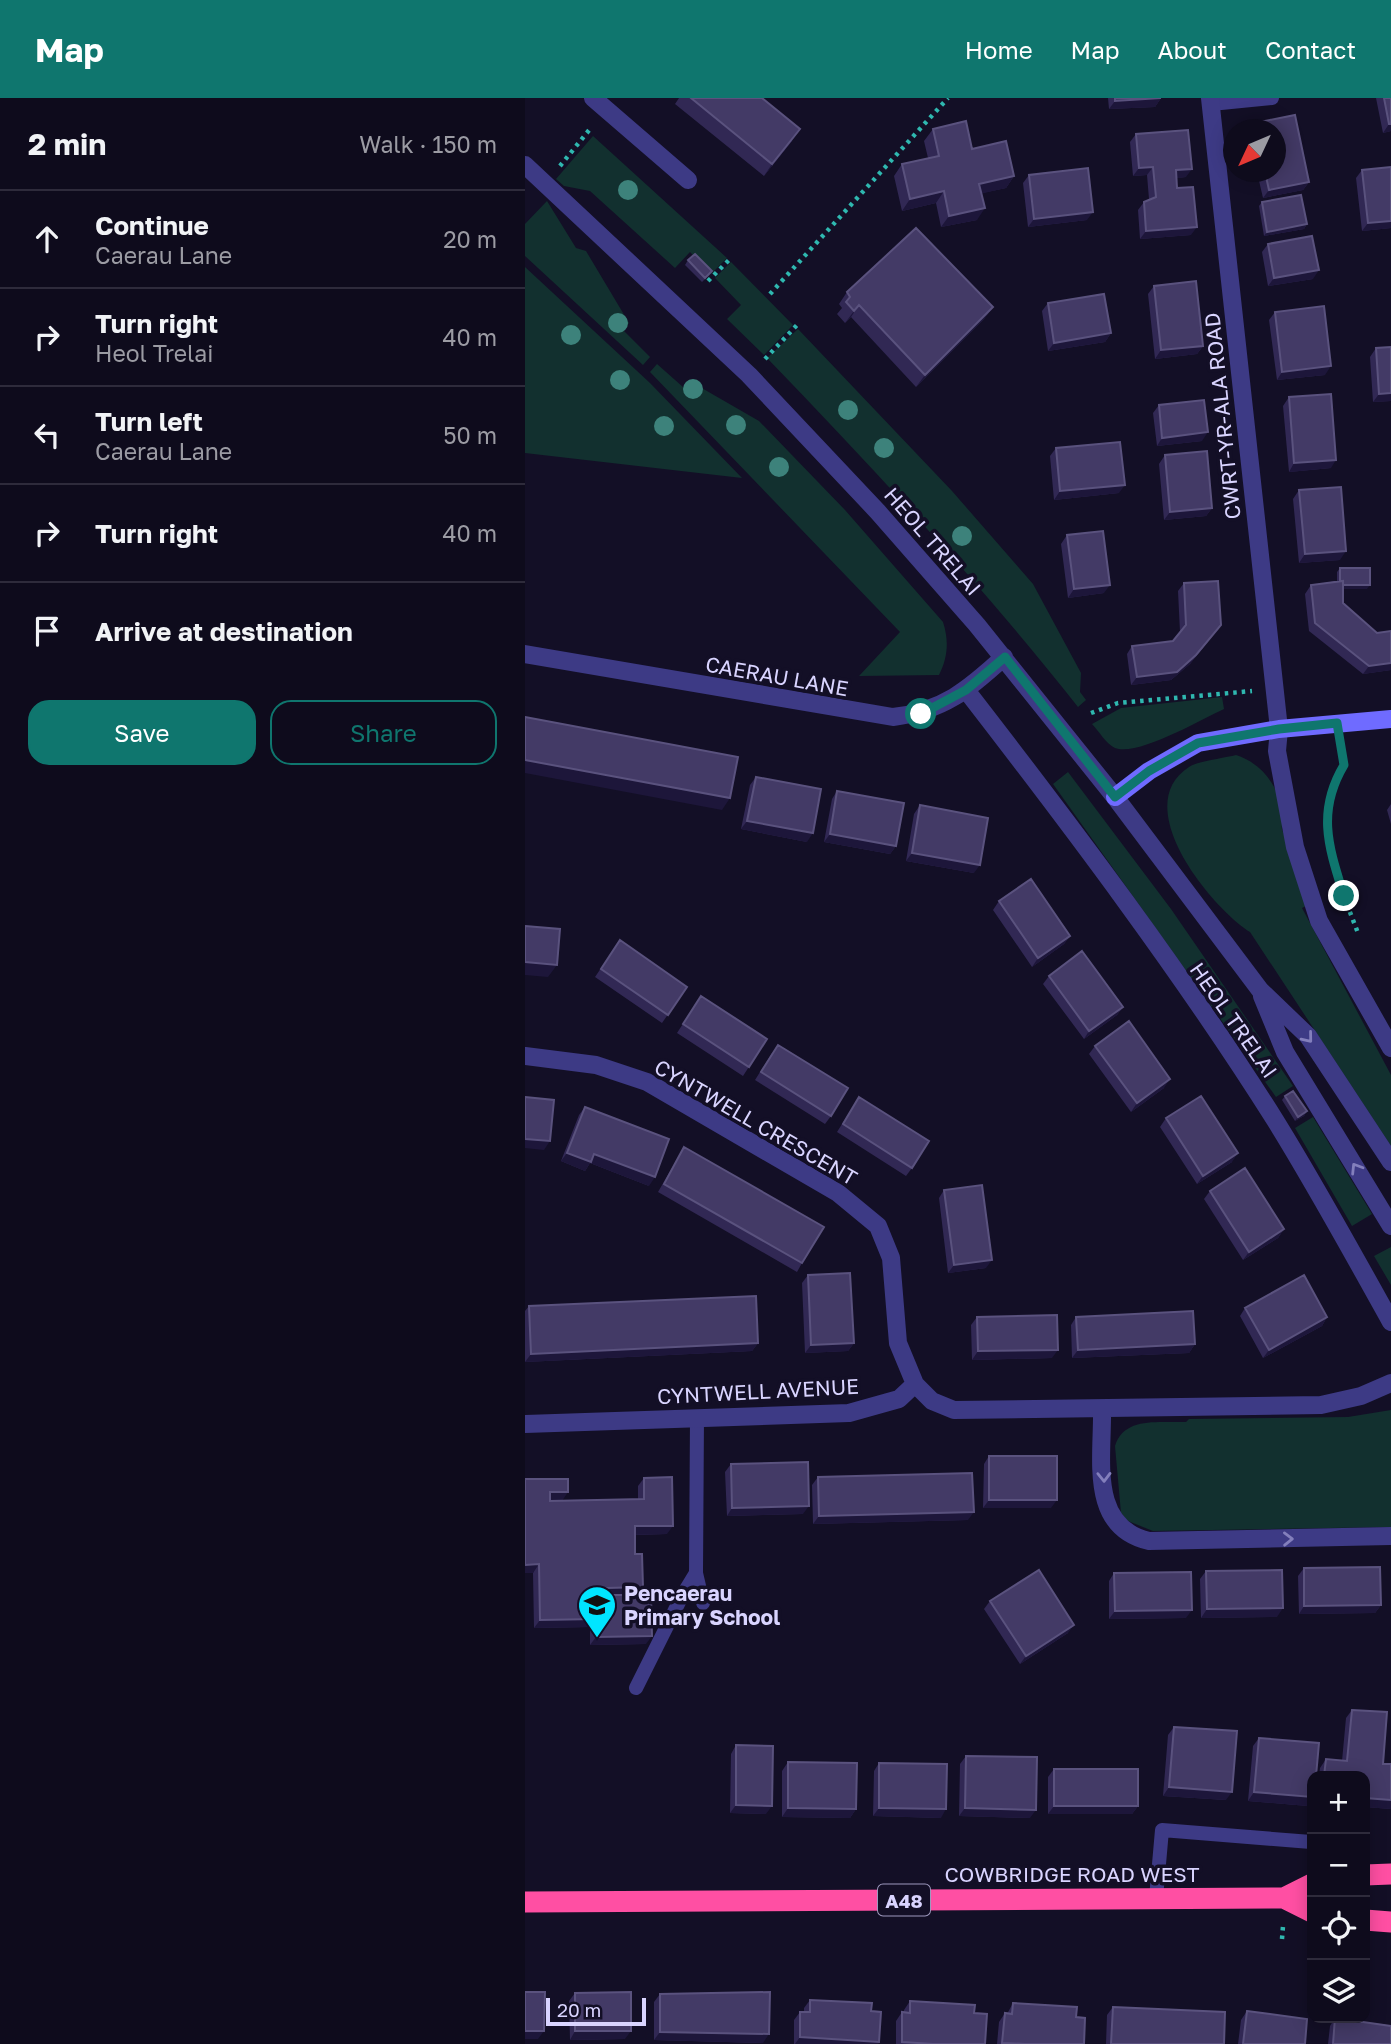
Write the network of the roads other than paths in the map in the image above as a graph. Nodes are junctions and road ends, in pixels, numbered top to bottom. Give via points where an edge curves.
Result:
1 (593, 98) edge
2 (1272, 98) edge
3 (1211, 101) edge
4 (525, 165) edge
5 (688, 180) dead end
6 (525, 654) edge
7 (1005, 657) junction
8 (966, 690) junction
9 (1391, 719) edge
10 (1279, 729) junction
11 (1115, 797) junction
12 (1260, 990) junction
13 (1391, 1048) edge
14 (525, 1056) edge
15 (1391, 1163) edge
16 (1391, 1226) edge
17 (1391, 1322) edge
18 (1391, 1383) edge
19 (915, 1384) junction
20 (1103, 1409) junction
21 (697, 1417) junction
22 (525, 1424) edge
23 (1391, 1536) edge
24 (696, 1573) junction
25 (703, 1604) dead end
26 (636, 1688) dead end
27 (1307, 1842) edge
28 (1391, 1874) edge
29 (1370, 1875) edge
30 (1307, 1886) edge
31 (1156, 1898) junction
32 (1284, 1898) junction
33 (525, 1902) edge
34 (1307, 1910) edge
35 (1370, 1920) edge
36 (1391, 1922) edge

1 - 5 street
2 - 3 lane
3 - 10 street, CWRT-YR-ALA ROAD
4 - 7 street, HEOL TRELAI via 749,375 879,512
6 - 8 street, CAERAU LANE via 893,717 921,714
7 - 8 street, CAERAU LANE
7 - 11 street, HEOL TRELAI
8 - 17 street, HEOL TRELAI via 1255,1090
9 - 10 street
10 - 11 street via 1198,743
10 - 13 street via 1277,751 1295,847 1319,921
11 - 12 street, HEOL TRELAI
12 -> 15 street, HEOL TRELAI via 1308,1035
16 -> 12 street, HEOL TRELAI via 1285,1052
14 - 19 street, CYNTWELL CRESCENT via 596,1065 647,1082 838,1193 868,1217 878,1226 891,1258 898,1343
18 - 20 street via 1321,1405
19 - 20 street via 932,1401 954,1410
19 - 21 street, CYNTWELL AVENUE via 899,1399 849,1413
20 -> 23 street via 1104,1497 1110,1516 1131,1537 1149,1541
21 - 22 street, CYNTWELL AVENUE
21 - 24 lane
24 - 25 lane
24 - 26 lane
27 - 31 lane via 1162,1830
28 - 29 highway
30 - 32 highway, COWBRIDGE ROAD WEST / A48
31 - 32 highway, COWBRIDGE ROAD WEST / A48
31 - 33 highway, COWBRIDGE ROAD WEST / A48
32 - 34 highway, COWBRIDGE ROAD WEST / A48
35 - 36 highway

